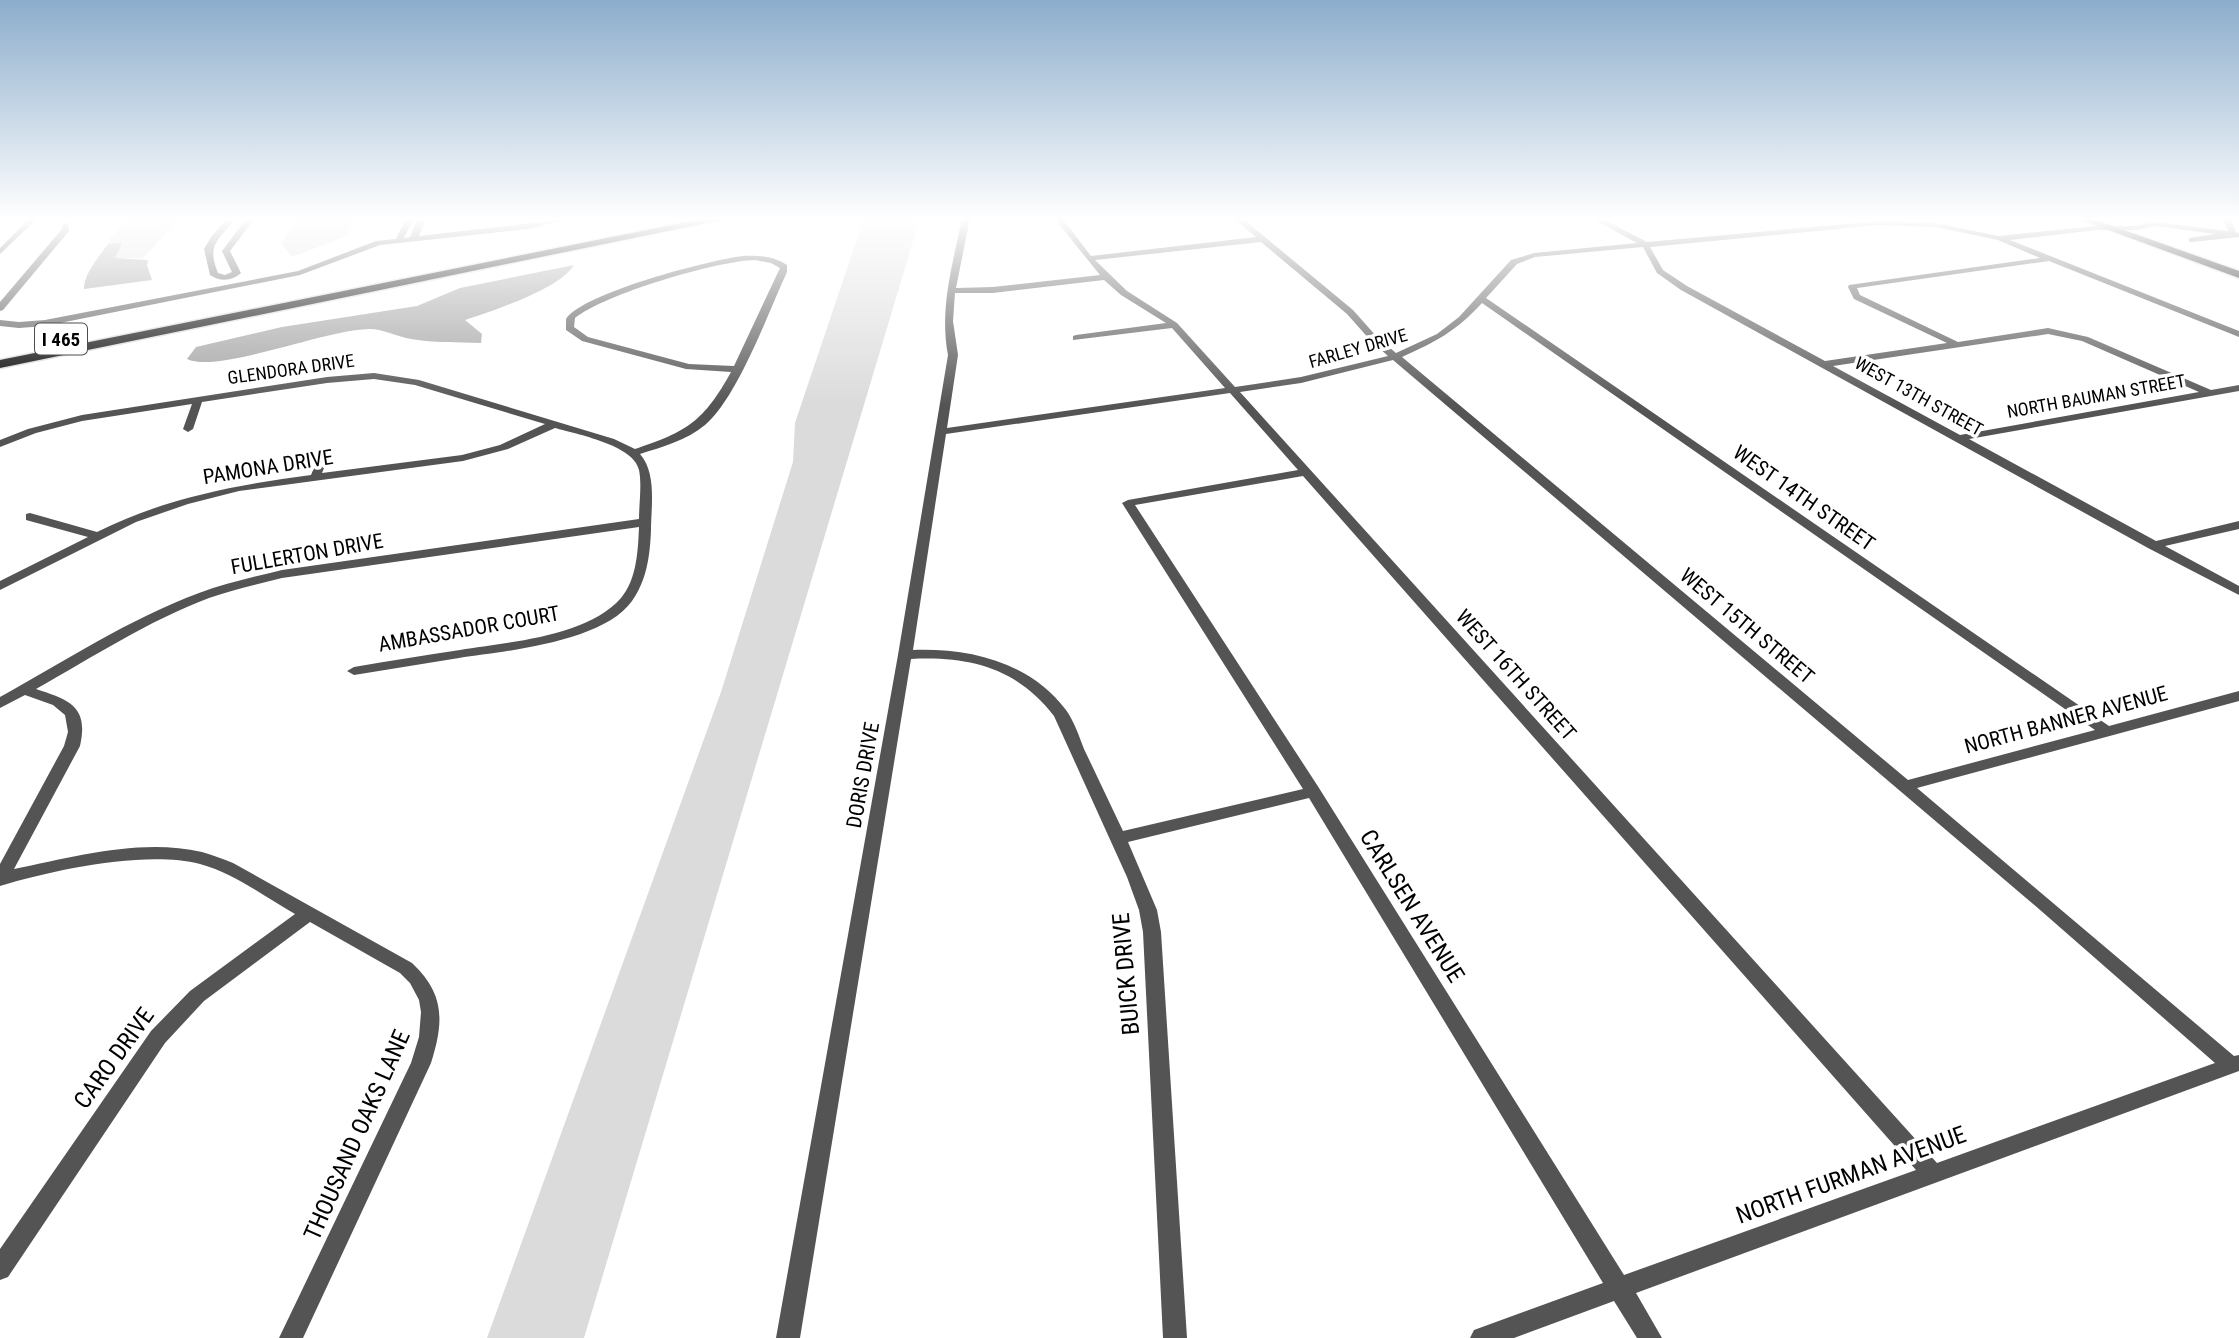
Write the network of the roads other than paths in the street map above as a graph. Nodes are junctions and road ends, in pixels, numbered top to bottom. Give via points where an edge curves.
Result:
1 (23, 280) edge
2 (227, 280) edge
3 (242, 280) edge
4 (358, 280) edge
5 (415, 280) edge
6 (660, 280) edge
7 (779, 280) edge
8 (954, 280) edge
9 (1077, 280) edge
10 (1111, 280) edge
11 (1312, 280) edge
12 (1497, 280) edge
13 (1673, 280) edge
14 (1890, 280) edge
15 (2103, 280) edge
16 (231, 282) junction
17 (952, 291) junction
18 (1481, 298) junction
19 (0, 308) edge
20 (0, 323) edge
21 (1174, 325) junction
22 (2239, 334) edge
23 (1076, 338) dead end
24 (1955, 344) junction
25 (0, 352) edge
26 (1395, 357) junction
27 (0, 364) edge
28 (1824, 364) junction
29 (735, 369) junction
30 (2239, 388) edge
31 (1233, 390) junction
32 (2209, 393) junction
33 (198, 400) junction
34 (554, 424) junction
35 (188, 429) dead end
36 (940, 432) junction
37 (1959, 439) junction
38 (0, 444) edge
39 (633, 453) junction
40 (324, 456) dead end
41 (1306, 472) junction
42 (315, 478) junction
43 (30, 517) dead end
44 (646, 522) junction
45 (2239, 524) edge
46 (99, 536) junction
47 (2152, 545) junction
48 (0, 586) edge
49 (2239, 591) edge
50 (905, 655) junction
51 (354, 671) dead end
52 (25, 690) junction
53 (2239, 695) edge
54 (0, 703) edge
55 (2105, 730) junction
56 (1904, 786) junction
57 (1313, 792) junction
58 (1119, 838) junction
59 (0, 879) edge
60 (309, 913) junction
61 (2235, 1064) edge
62 (1932, 1173) junction
63 (0, 1269) edge
64 (1620, 1289) junction
65 (291, 1338) edge
66 (788, 1338) edge
67 (1175, 1338) edge
68 (1482, 1338) edge
69 (1650, 1338) edge

1 - 19 street
2 - 16 street
3 - 16 street
4 - 25 highway, I 465
5 - 27 highway, I 465
6 - 29 street via 600,299 578,311 569,320 570,330 585,339 689,367
7 - 29 street
8 - 17 street, DORIS DRIVE
9 - 17 street
10 - 21 street, WEST 16TH STREET
11 - 26 street, WEST 15TH STREET
12 - 18 street, FARLEY DRIVE
13 - 28 street, WEST 13TH STREET
14 - 24 street via 1857,285 1852,290
15 - 22 street
16 - 20 street via 45,323
17 - 36 street, DORIS DRIVE via 948,317 953,355
18 - 26 street, FARLEY DRIVE via 1440,336
18 - 55 street, WEST 14TH STREET
21 - 23 street
21 - 31 street, WEST 16TH STREET
24 - 28 street
24 - 32 street via 2050,331 2085,339
26 - 31 street, FARLEY DRIVE
26 - 56 street, WEST 15TH STREET
28 - 37 street, WEST 13TH STREET
29 - 39 street via 718,403 702,422 671,440
30 - 32 street, NORTH BAUMAN STREET
31 - 36 street, FARLEY DRIVE
31 - 41 street, WEST 16TH STREET
32 - 37 street, NORTH BAUMAN STREET
33 - 34 street, GLENDORA DRIVE via 379,376 416,382
33 - 35 street
33 - 38 street, GLENDORA DRIVE via 64,422
34 - 39 street, GLENDORA DRIVE
34 - 42 street, PAMONA DRIVE via 475,455
36 - 50 street, DORIS DRIVE
37 - 47 street, WEST 13TH STREET
39 - 44 street via 645,471
40 - 42 street
41 - 57 street, CARLSEN AVENUE via 1128,503
41 - 62 street, WEST 16TH STREET
42 - 46 street, PAMONA DRIVE via 198,497 142,515
43 - 46 street
44 - 51 street, AMBASSADOR COURT via 646,547 633,590 620,605 589,625 539,641
44 - 52 street, FULLERTON DRIVE via 238,584 158,614
45 - 47 street
46 - 48 street, PAMONA DRIVE
47 - 49 street, WEST 13TH STREET
50 - 58 street, BUICK DRIVE via 940,654 985,661 1038,687 1061,714
50 - 66 street, DORIS DRIVE
52 - 54 street, FULLERTON DRIVE
52 - 59 street via 64,705 73,713 78,728
53 - 55 street, NORTH BANNER AVENUE
55 - 56 street, NORTH BANNER AVENUE
56 - 61 street, WEST 15TH STREET
57 - 58 street
57 - 64 street, CARLSEN AVENUE
58 - 67 street, BUICK DRIVE via 1144,896 1152,932
59 - 60 street, THOUSAND OAKS LANE via 128,855 189,855 221,864
60 - 63 street, CARO DRIVE via 197,996 158,1037
60 - 65 street, THOUSAND OAKS LANE via 416,976 430,1000 432,1021 421,1063
61 - 62 street, NORTH FURMAN AVENUE
62 - 64 street, NORTH FURMAN AVENUE
64 - 68 street, NORTH FURMAN AVENUE
64 - 69 street, CARLSEN AVENUE

